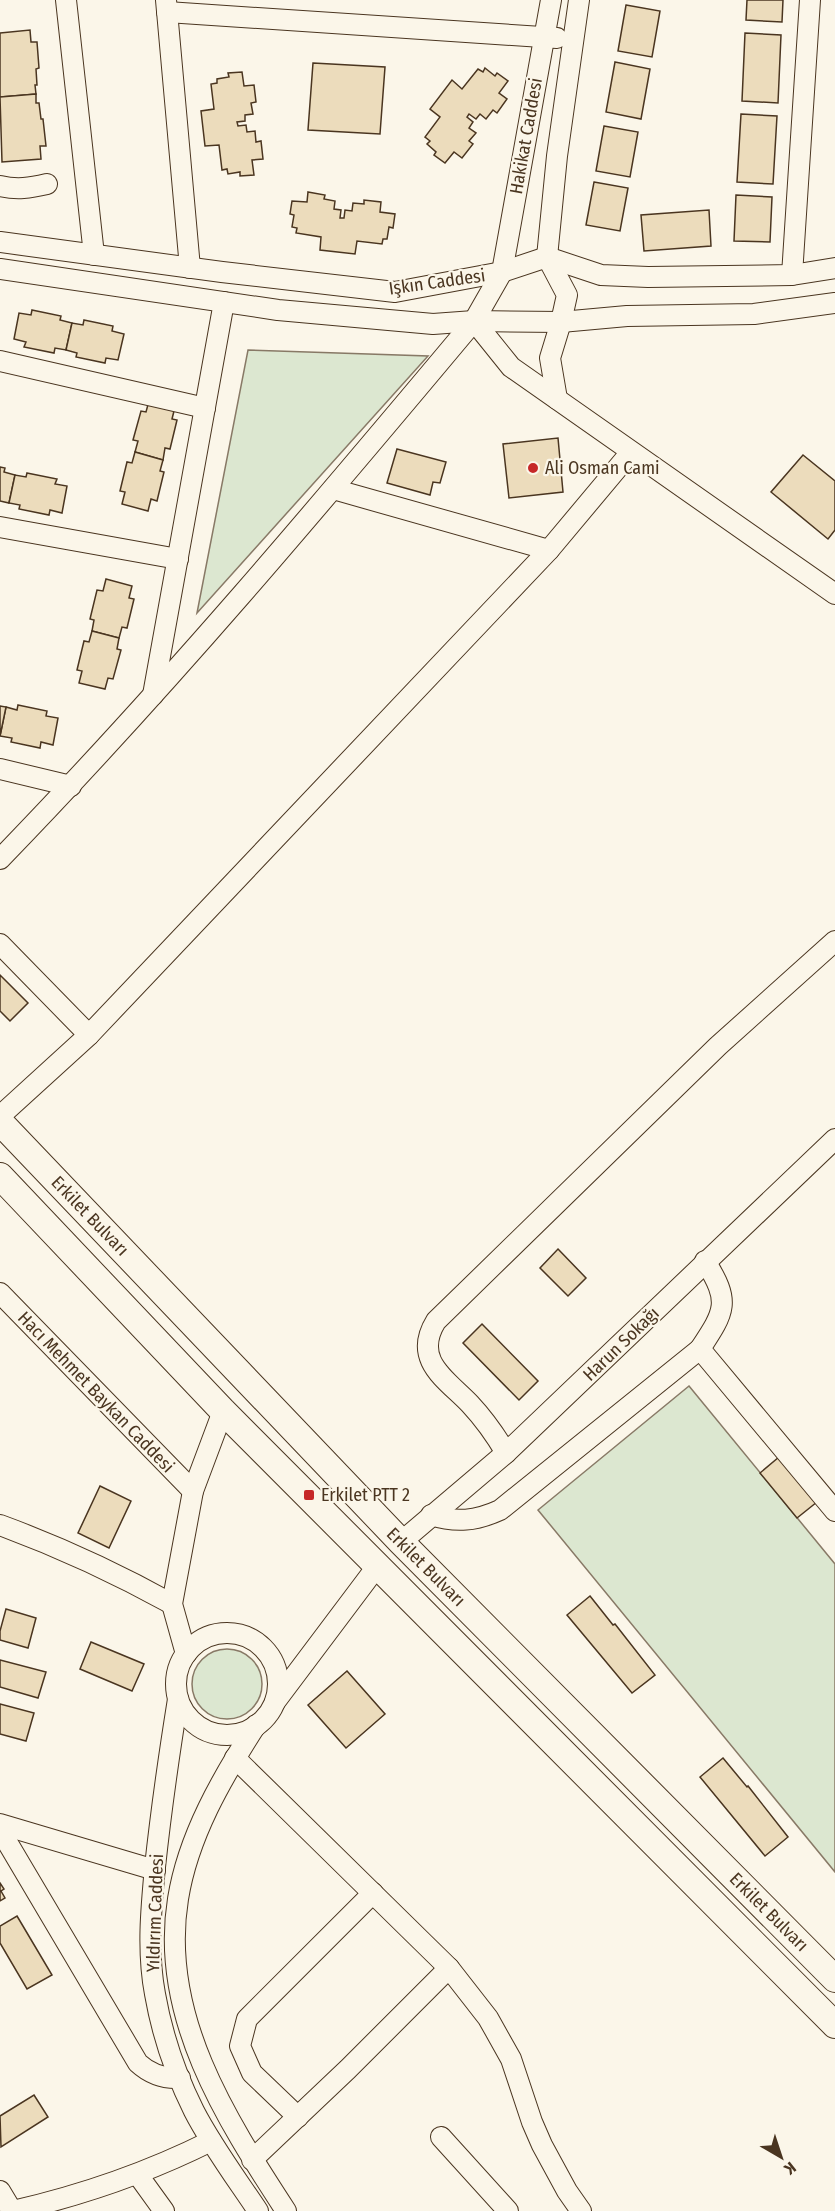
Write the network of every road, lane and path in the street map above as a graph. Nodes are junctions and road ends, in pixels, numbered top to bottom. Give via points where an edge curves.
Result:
1 (66, 0) edge
2 (551, 0) edge
3 (579, 0) edge
4 (810, 0) edge
5 (166, 6) edge
6 (544, 37) junction
7 (573, 39) junction
8 (47, 184) dead end
9 (0, 186) edge
10 (0, 242) edge
11 (94, 255) junction
12 (547, 257) junction
13 (190, 268) junction
14 (835, 268) edge
15 (0, 269) edge
16 (502, 272) junction
17 (792, 275) junction
18 (224, 302) junction
19 (835, 303) edge
20 (474, 321) junction
21 (561, 322) junction
22 (0, 361) edge
23 (557, 399) junction
24 (205, 408) junction
25 (631, 452) junction
26 (333, 489) junction
27 (0, 527) edge
28 (549, 550) junction
29 (178, 560) junction
30 (835, 594) edge
31 (153, 697) junction
32 (0, 769) edge
33 (70, 786) junction
34 (0, 859) edge
35 (835, 941) edge
36 (0, 944) edge
37 (89, 1035) junction
38 (0, 1116) edge
39 (0, 1122) edge
40 (835, 1139) edge
41 (0, 1176) edge
42 (705, 1262) junction
43 (0, 1293) edge
44 (700, 1349) junction
45 (250, 1383) junction
46 (223, 1411) junction
47 (506, 1453) junction
48 (193, 1491) junction
49 (835, 1511) edge
50 (431, 1515) junction
51 (0, 1525) edge
52 (401, 1542) junction
53 (378, 1565) junction
54 (172, 1604) junction
55 (186, 1654) junction
56 (178, 1700) junction
57 (273, 1704) junction
58 (256, 1725) junction
59 (235, 1758) junction
60 (0, 1824) edge
61 (0, 1830) edge
62 (155, 1870) junction
63 (373, 1893) junction
64 (449, 1968) junction
65 (835, 1979) edge
66 (835, 2025) edge
67 (180, 2078) junction
68 (298, 2117) junction
69 (441, 2137) dead end
70 (211, 2141) junction
71 (252, 2160) junction
72 (138, 2175) junction
73 (0, 2191) edge
74 (13, 2211) edge
75 (164, 2211) edge
76 (258, 2211) edge
77 (286, 2211) edge
78 (508, 2211) edge
79 (581, 2211) edge

1 - 11 street
2 - 6 street, Hakikat Caddesi
3 - 7 street, Hakikat Caddesi
4 - 17 street
5 - 6 street
5 - 13 street
6 - 7 street
6 - 16 street, Hakikat Caddesi
7 - 12 street, Hakikat Caddesi
8 - 9 street via 28,189
10 - 11 street, Işkın Caddesi
11 - 13 street, Işkın Caddesi
12 - 16 street, Işkın Caddesi
12 - 17 street via 601,275
12 - 21 street via 567,295
13 - 16 street, Işkın Caddesi via 394,292
14 - 17 street
15 - 18 street, Işkın Caddesi
16 - 20 street, Hakikat Caddesi
18 - 20 street, Işkın Caddesi via 405,322
18 - 24 street
19 - 21 street, Işkın Caddesi via 754,314 627,316
20 - 21 street, Işkın Caddesi
20 - 23 street via 511,367
20 - 26 street, Hakikat Caddesi
21 - 23 street via 550,358
22 - 24 street
23 - 25 street
24 - 29 street
25 - 28 street
25 - 30 street
26 - 28 street
26 - 31 street, Hakikat Caddesi
27 - 29 street
28 - 37 street
29 - 31 street
31 - 33 street, Hakikat Caddesi
32 - 33 street
33 - 34 street, Hakikat Caddesi
35 - 47 street via 718,1046 436,1321 427,1345 434,1368 473,1407
36 - 37 street
37 - 38 street
39 - 45 main road, Erkilet Bulvarı
40 - 42 street, Harun Sokağı
41 - 46 main road, Erkilet Bulvarı
42 - 44 street via 720,1287 722,1310
42 - 47 street, Harun Sokağı
43 - 48 street, Hacı Mehmet Baykan Caddesi
44 - 49 street
44 - 50 street via 500,1510 470,1521
45 - 46 main road
45 - 52 main road, Erkilet Bulvarı
46 - 48 street
46 - 53 main road, Erkilet Bulvarı
47 - 50 street, Harun Sokağı
48 - 54 street
50 - 52 street, Harun Sokağı
51 - 54 street via 70,1553
52 - 53 main road
52 - 65 main road, Erkilet Bulvarı
53 - 57 street
53 - 66 main road, Erkilet Bulvarı
54 - 55 street
55 - 56 street via 176,1679
55 - 57 street via 201,1641 219,1634 233,1633 252,1640 274,1665 278,1685
56 - 58 street via 193,1722 211,1732 237,1733
56 - 62 street, Yıldırım Caddesi
57 - 58 street
58 - 59 street, Yıldırım Caddesi
59 - 63 street
59 - 71 street, Yıldırım Caddesi via 191,1851 178,1900 175,1938 183,2006 194,2044
60 - 62 street
61 - 67 street via 138,2063 160,2077
62 - 67 street, Yıldırım Caddesi via 150,1948 154,1993
63 - 64 street
63 - 68 street via 247,2019 240,2046 252,2073
64 - 68 street
64 - 79 street via 504,2044 542,2145
67 - 70 street, Yıldırım Caddesi
68 - 71 street
69 - 78 street
70 - 72 street
70 - 76 street, Yıldırım Caddesi
71 - 77 street, Yıldırım Caddesi
72 - 74 street
72 - 75 street
73 - 74 street

